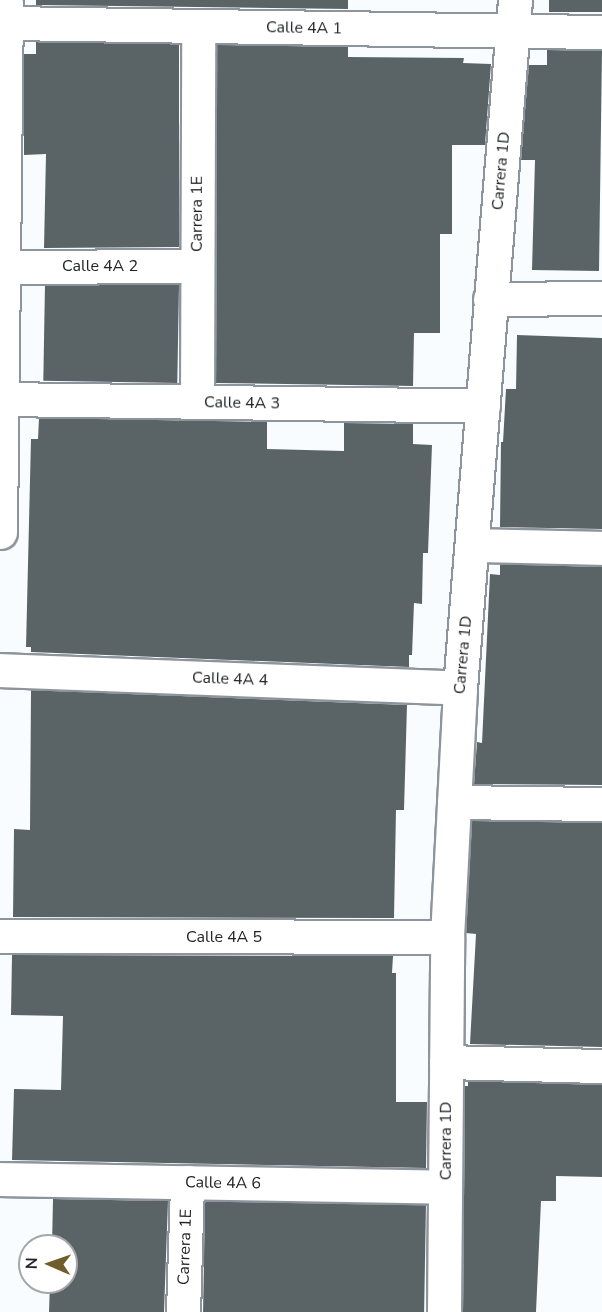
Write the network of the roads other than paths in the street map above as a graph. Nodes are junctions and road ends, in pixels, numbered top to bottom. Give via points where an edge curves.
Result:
1 (6, 11) edge
2 (514, 15) edge
3 (198, 27) junction
4 (602, 32) edge
5 (2, 152) edge
6 (197, 266) junction
7 (2, 267) junction
8 (490, 298) junction
9 (602, 298) edge
10 (1, 399) edge
11 (197, 402) junction
12 (483, 406) junction
13 (0, 532) edge
14 (473, 546) junction
15 (602, 548) edge
16 (0, 670) edge
17 (460, 688) junction
18 (454, 802) junction
19 (602, 804) edge
20 (0, 936) edge
21 (447, 938) junction
22 (446, 1062) junction
23 (602, 1066) edge
24 (0, 1179) edge
25 (187, 1182) junction
26 (446, 1187) junction
27 (183, 1312) edge
28 (444, 1312) edge

1 - 3 street, Calle 4A 1
1 - 5 street
2 - 3 street, Calle 4A 1
2 - 4 street, Calle 4A 1
2 - 8 street, Carrera 1D
3 - 6 street, Carrera 1E
5 - 7 street
6 - 7 street, Calle 4A 2
6 - 11 street, Carrera 1E
7 - 10 street
8 - 9 street
8 - 12 street, Carrera 1D
10 - 11 street, Calle 4A 3
10 - 13 street
11 - 12 street, Calle 4A 3
12 - 14 street, Carrera 1D
14 - 15 street
14 - 17 street, Carrera 1D
16 - 17 street, Calle 4A 4
17 - 18 street, Carrera 1D
18 - 19 street
18 - 21 street, Carrera 1D
20 - 21 street, Calle 4A 5
21 - 22 street, Carrera 1D
22 - 23 street
22 - 26 street, Carrera 1D
24 - 25 street, Calle 4A 6
25 - 26 street, Calle 4A 6
25 - 27 street, Carrera 1E
26 - 28 street, Carrera 1D

